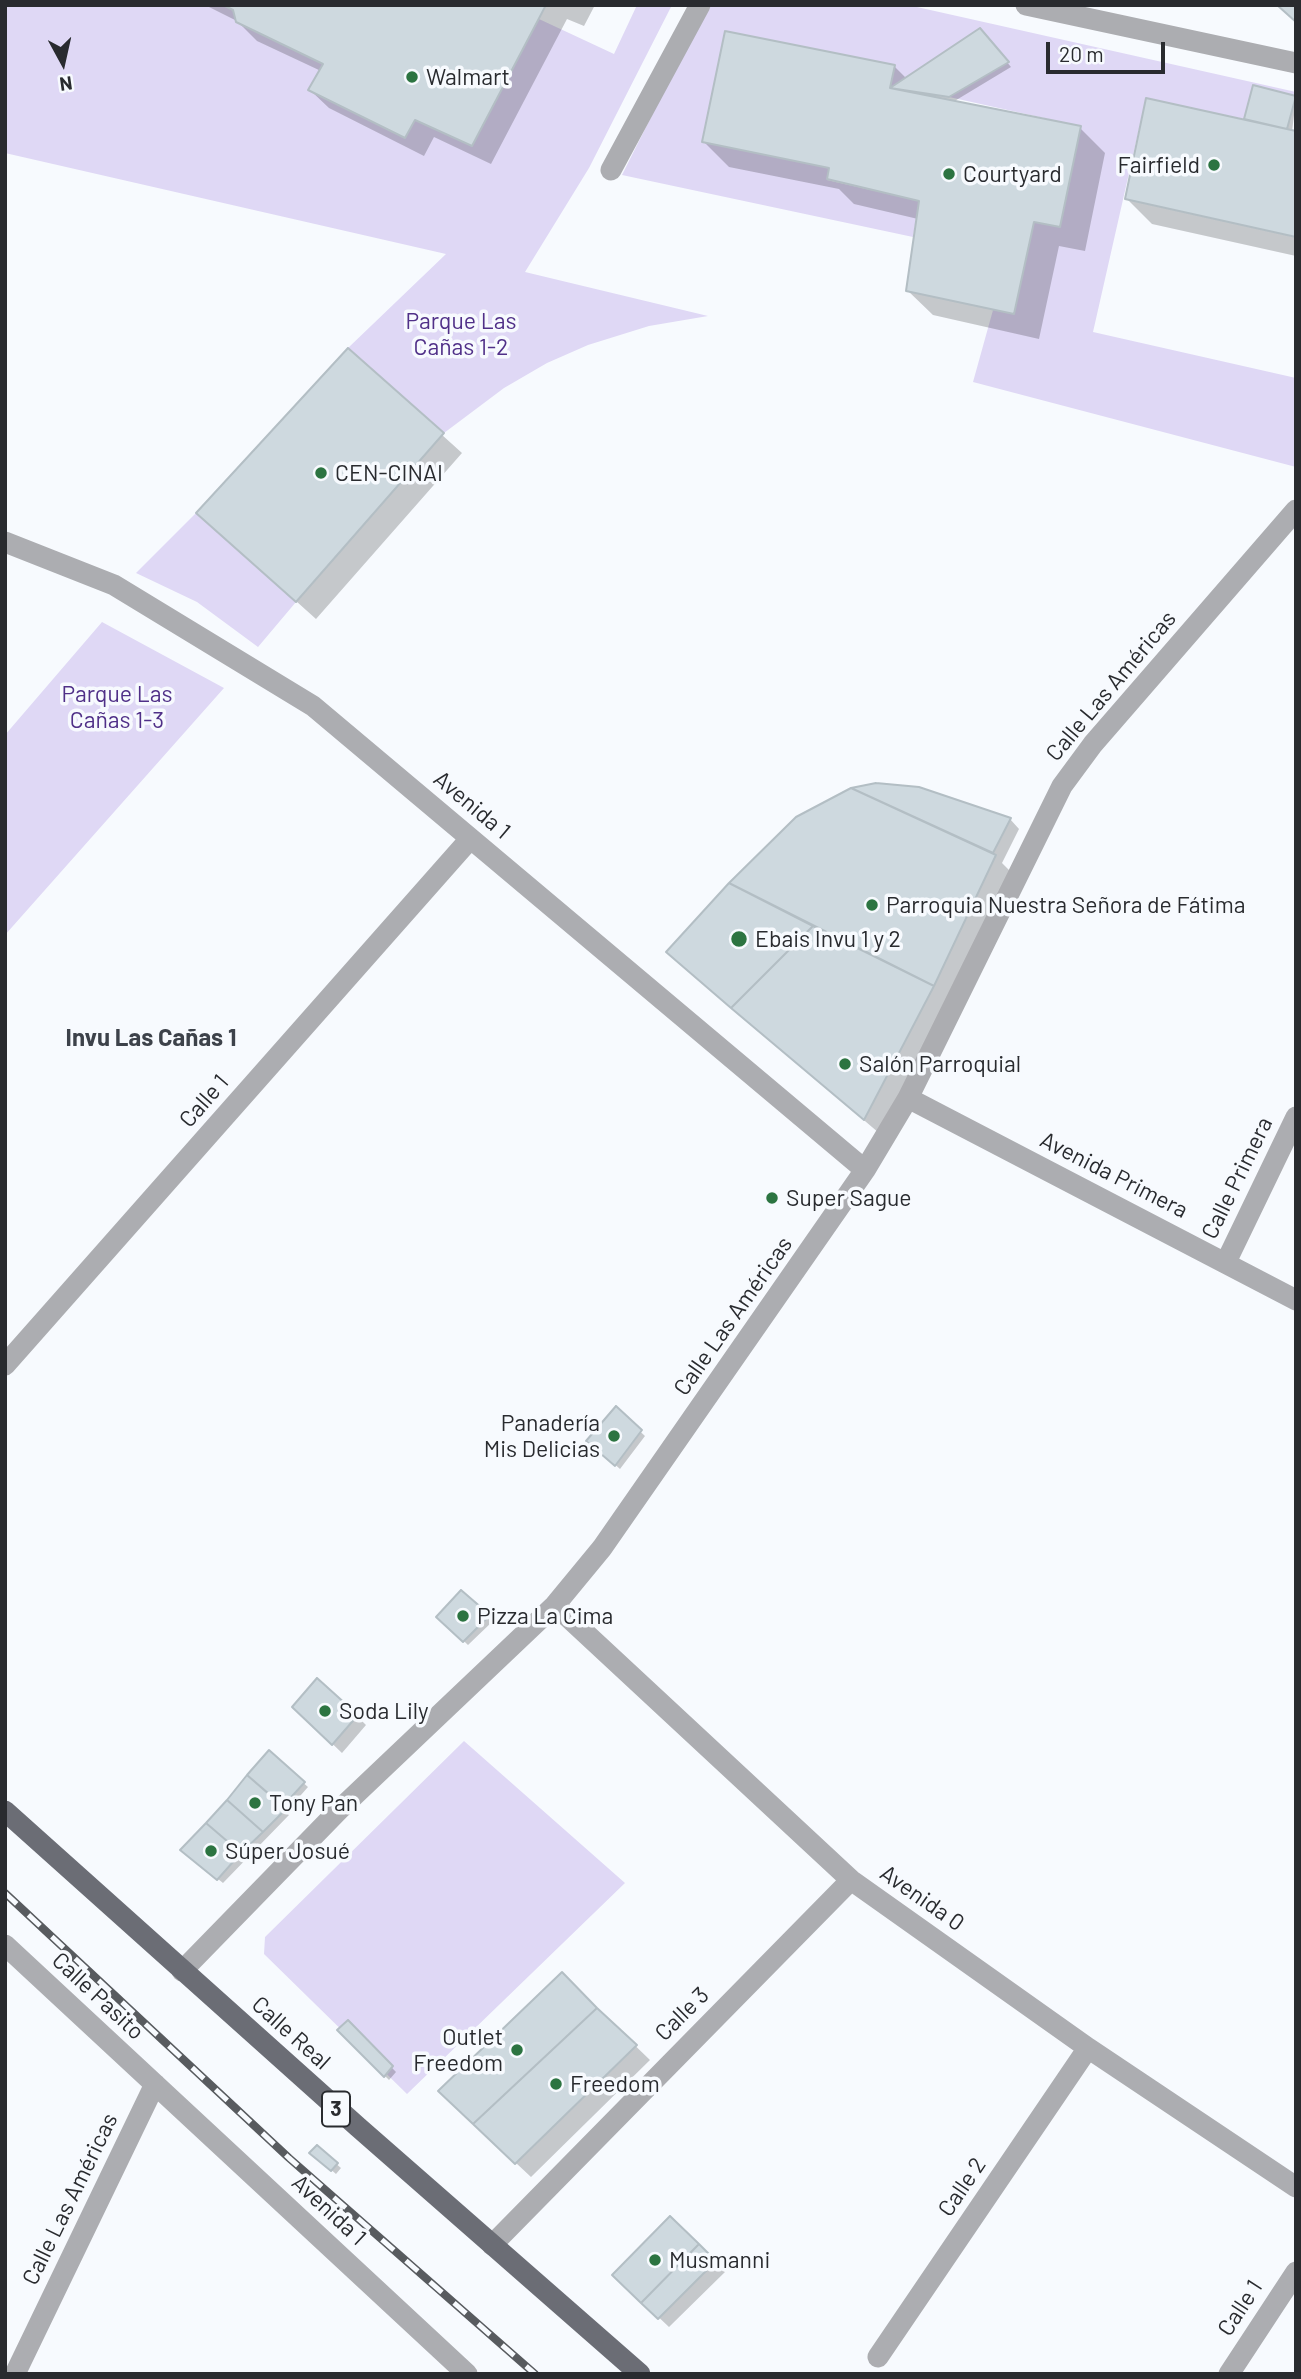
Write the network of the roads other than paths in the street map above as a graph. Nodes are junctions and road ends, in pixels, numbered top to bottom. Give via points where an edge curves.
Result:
1 (700, 5) edge
2 (1026, 5) edge
3 (1296, 62) edge
4 (611, 170) dead end
5 (1296, 510) edge
6 (5, 542) edge
7 (470, 839) junction
8 (908, 1098) junction
9 (1296, 1117) edge
10 (865, 1170) junction
11 (1226, 1262) junction
12 (1296, 1300) edge
13 (5, 1365) edge
14 (555, 1605) junction
15 (5, 1811) edge
16 (851, 1880) junction
17 (5, 1945) edge
18 (182, 1971) junction
19 (1088, 2048) junction
20 (155, 2084) junction
21 (1296, 2187) edge
22 (492, 2245) junction
23 (1296, 2272) edge
24 (878, 2357) dead end
25 (15, 2374) edge
26 (467, 2374) edge
27 (640, 2374) edge
28 (1229, 2374) edge

1 - 4 street
2 - 3 street
5 - 8 street, Calle Las Américas via 1093,744 1062,786
6 - 7 street, Avenida 1 via 114,585 254,668 313,706
7 - 10 street, Avenida 1
7 - 13 street, Calle 1
8 - 10 street, Calle Las Américas
8 - 11 street, Avenida Primera
9 - 11 street, Calle Primera
10 - 14 street, Calle Las Américas via 652,1480
11 - 12 street, Avenida Primera
14 - 16 street, Avenida 0
14 - 18 street, Calle Las Américas via 339,1810
15 - 18 main road, Calle Real / 3
16 - 19 street, Avenida 0
16 - 22 street, Calle 3
17 - 20 street, Calle Pasito
18 - 22 main road, Calle Real / 3
19 - 21 street, Avenida 0
19 - 24 street, Calle 2
20 - 25 street, Calle Las Américas
20 - 26 street, Avenida 1
22 - 27 main road, Calle Real / 3
23 - 28 street, Calle 1

